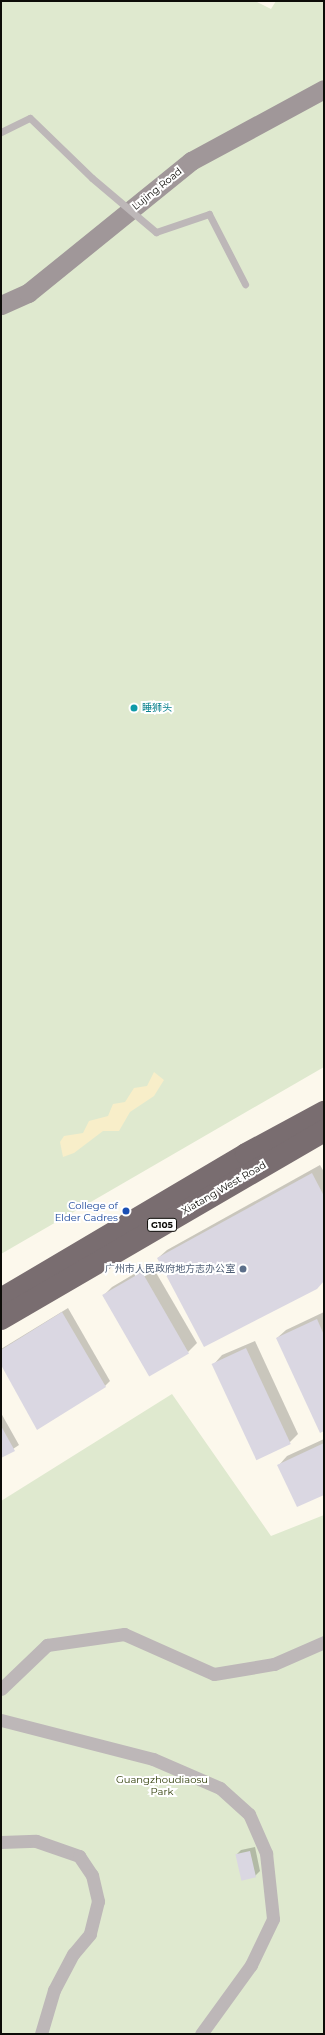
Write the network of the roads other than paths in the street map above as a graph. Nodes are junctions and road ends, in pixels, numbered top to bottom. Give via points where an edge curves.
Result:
1 (324, 89) edge
2 (1, 132) edge
3 (244, 284) dead end
4 (1, 305) edge
5 (324, 1112) edge
6 (324, 1131) edge
7 (1, 1299) edge
8 (1, 1319) edge
9 (324, 1642) edge
10 (1, 1689) edge
11 (1, 1720) edge
12 (1, 1842) edge
13 (41, 2034) edge
14 (201, 2034) edge

1 - 4 street, Lujing Road via 191,161 28,293
2 - 3 lane, bridge via 30,118 92,178 156,232 209,214
5 - 7 highway, Xiatang West Road / G105 via 246,1154
6 - 8 highway, Xiatang West Road / G105
9 - 10 street via 274,1664 214,1674 124,1634 47,1645
11 - 14 street via 153,1759 220,1788 249,1814 266,1853 273,1919 251,1965
12 - 13 street via 36,1841 79,1856 92,1875 98,1901 90,1934 73,1954 54,1990

